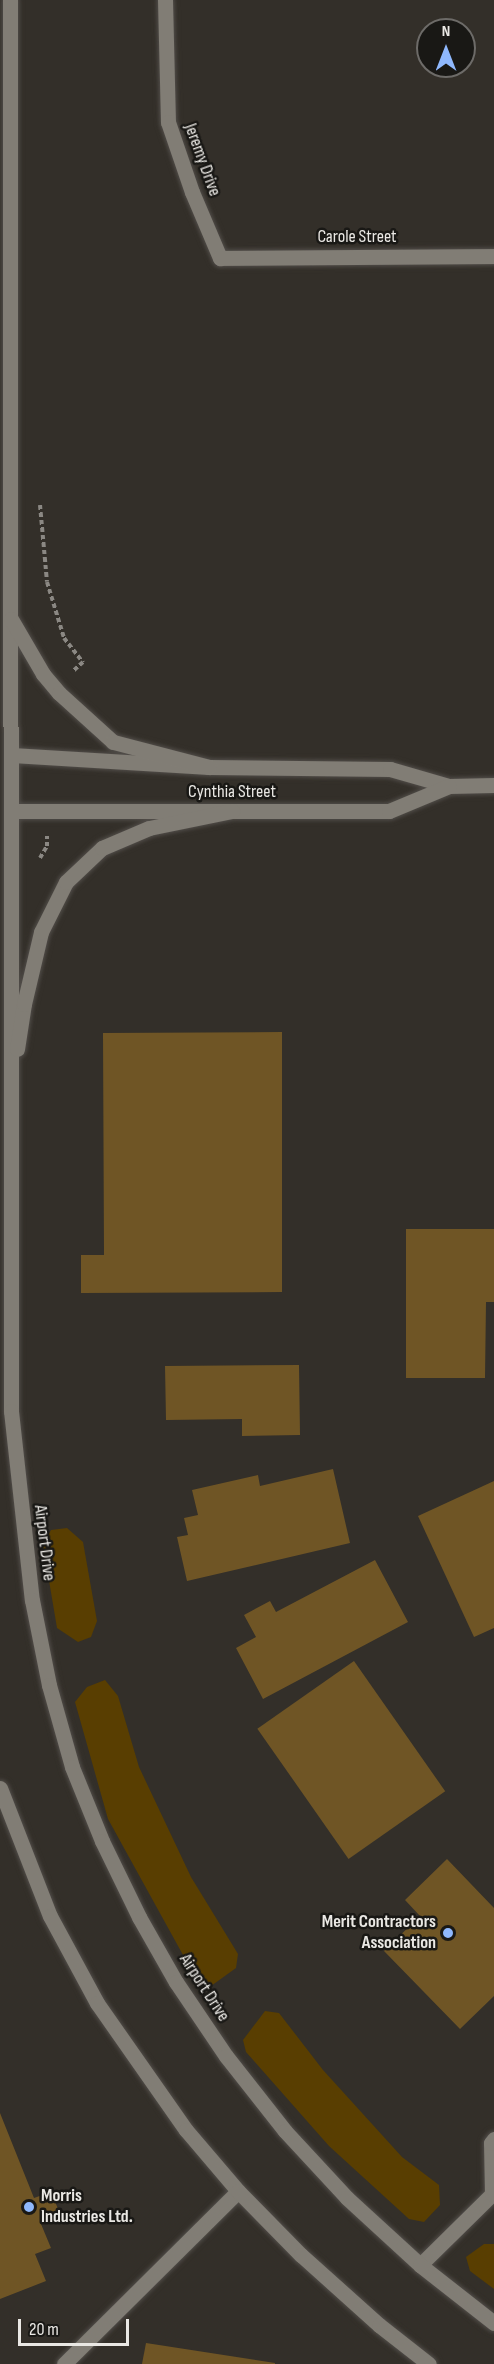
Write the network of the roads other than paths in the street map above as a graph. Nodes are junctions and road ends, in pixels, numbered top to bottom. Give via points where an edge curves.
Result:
1 (10, 0) edge
2 (165, 0) edge
3 (494, 256) edge
4 (220, 258) joint
5 (11, 617) junction
6 (6, 755) edge
7 (209, 767) junction
8 (494, 785) edge
9 (449, 786) junction
10 (5, 811) edge
11 (232, 811) junction
12 (9, 1099) junction
13 (0, 1791) edge
14 (494, 2139) edge
15 (238, 2191) junction
16 (493, 2195) edge
17 (420, 2265) junction
18 (494, 2323) edge
19 (424, 2362) edge
20 (64, 2364) edge

1 - 5 main road, Airport Drive
2 - 4 main road, Jeremy Drive via 168,122
3 - 4 main road, Carole Street
5 - 6 main road, Airport Drive
5 - 7 main road via 43,674 113,742
6 - 7 main road, Cynthia Street
6 - 10 main road, Airport Drive
7 - 9 main road, Cynthia Street via 390,769
8 - 9 main road, Cynthia Street
9 - 11 main road, Cynthia Street via 389,811
10 - 11 main road, Cynthia Street
10 - 12 main road, Airport Drive
11 - 12 main road via 148,828 102,848 66,882 41,932 24,1004
12 - 17 main road, Airport Drive via 10,1400 19,1506 46,1675 72,1767 102,1842 139,1917 176,1982 226,2056 293,2140
13 - 15 main road via 50,1916 98,2003 186,2130
14 - 16 main road
15 - 19 main road via 301,2255
15 - 20 main road
16 - 17 main road
17 - 18 main road, Airport Drive

